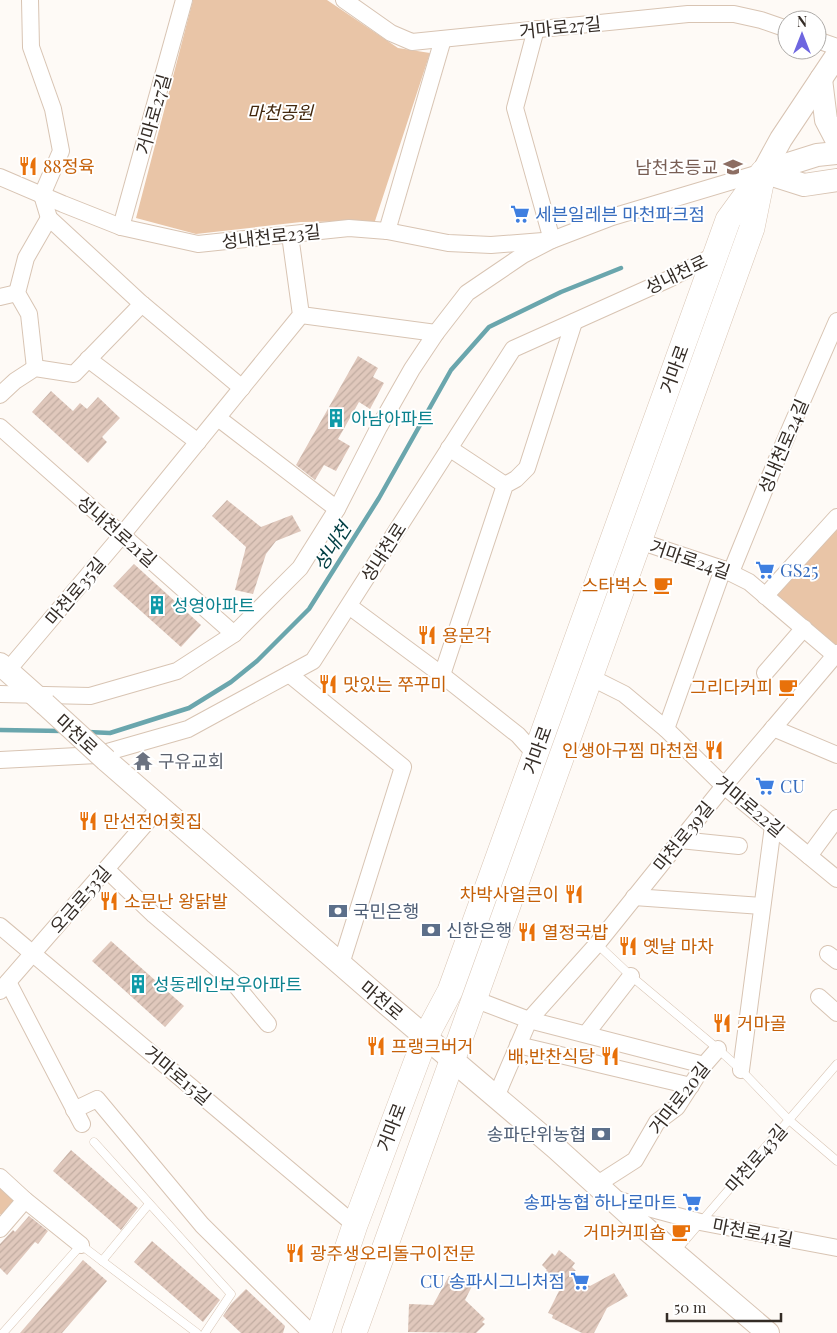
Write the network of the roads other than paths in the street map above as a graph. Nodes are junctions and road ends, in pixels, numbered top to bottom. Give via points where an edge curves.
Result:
1 (30, 0) edge
2 (184, 0) edge
3 (344, 0) edge
4 (777, 26) edge
5 (536, 29) junction
6 (443, 39) junction
7 (837, 55) edge
8 (821, 79) junction
9 (837, 141) edge
10 (837, 153) edge
11 (763, 172) junction
12 (0, 177) edge
13 (837, 180) edge
14 (42, 195) junction
15 (49, 218) junction
16 (121, 227) junction
17 (386, 231) junction
18 (290, 235) junction
19 (552, 240) junction
20 (715, 255) junction
21 (17, 293) junction
22 (0, 297) edge
23 (142, 304) junction
24 (301, 315) junction
25 (837, 321) edge
26 (574, 322) junction
27 (436, 333) junction
28 (88, 359) junction
29 (35, 368) junction
30 (242, 388) junction
31 (0, 395) edge
32 (218, 418) junction
33 (0, 427) edge
34 (198, 442) junction
35 (450, 448) junction
36 (505, 485) junction
37 (337, 509) junction
38 (837, 517) edge
39 (122, 535) junction
40 (639, 542) junction
41 (727, 570) junction
42 (765, 596) junction
43 (348, 606) junction
44 (804, 628) junction
45 (234, 634) junction
46 (836, 655) edge
47 (4, 667) edge
48 (765, 673) dead end
49 (290, 674) junction
50 (442, 675) junction
51 (590, 677) junction
52 (0, 694) edge
53 (41, 699) junction
54 (773, 728) junction
55 (666, 729) junction
56 (535, 754) junction
57 (837, 755) edge
58 (0, 760) edge
59 (724, 786) junction
60 (160, 807) junction
61 (837, 818) edge
62 (773, 826) junction
63 (680, 840) junction
64 (739, 846) dead end
65 (809, 856) junction
66 (106, 869) junction
67 (837, 880) edge
68 (634, 897) junction
69 (762, 906) junction
70 (0, 926) edge
71 (597, 944) junction
72 (33, 953) junction
73 (341, 964) junction
74 (631, 976) junction
75 (4, 987) edge
76 (819, 997) dead end
77 (474, 999) junction
78 (837, 1013) edge
79 (529, 1020) junction
80 (268, 1024) dead end
81 (586, 1034) junction
82 (426, 1036) junction
83 (518, 1045) junction
84 (718, 1049) junction
85 (452, 1060) junction
86 (837, 1064) edge
87 (704, 1065) junction
88 (741, 1070) junction
89 (690, 1086) junction
90 (496, 1097) junction
91 (789, 1120) junction
92 (94, 1142) dead end
93 (837, 1161) edge
94 (0, 1177) edge
95 (604, 1192) junction
96 (25, 1200) junction
97 (149, 1204) junction
98 (700, 1222) junction
99 (355, 1225) junction
100 (0, 1229) edge
101 (81, 1245) junction
102 (837, 1248) edge
103 (674, 1253) junction
104 (102, 1261) junction
105 (3, 1333) edge
106 (197, 1333) edge
107 (205, 1333) edge
108 (311, 1333) edge
109 (319, 1333) edge
110 (354, 1333) edge
111 (768, 1333) edge

1 - 14 street via 31,47 53,109 61,151
2 - 16 street, 거마로27길
3 - 6 street, 거마로27길 via 391,33 412,42
4 - 5 street, 거마로27길 via 734,14 688,14
5 - 6 street, 거마로27길
5 - 19 street via 515,108
6 - 17 street
7 - 8 street, 거마로
8 - 9 street via 826,120
8 - 11 street, 거마로 via 780,139
10 - 11 street via 817,155
11 - 13 street via 804,184
11 - 19 street via 612,216
11 - 20 main road, 거마로 via 728,220
11 - 40 main road, 거마로 via 752,228
12 - 14 street, 성내천로23길
14 - 15 street
14 - 16 street, 성내천로23길
15 - 21 street via 26,258
15 - 23 street
16 - 18 street, 성내천로23길 via 198,244
17 - 18 street, 성내천로23길 via 349,228
17 - 19 street, 성내천로23길 via 448,243 491,245
18 - 24 street
19 - 27 street via 523,255 467,293
20 - 26 street, 성내천로
20 - 56 main road, 거마로
21 - 22 street
21 - 29 street via 29,314
23 - 28 street
23 - 30 street
24 - 27 street
24 - 30 street, 마천로35길
25 - 41 street, 성내천로24길
26 - 35 street, 성내천로 via 513,349
26 - 36 street via 527,468
27 - 37 street via 402,386
28 - 29 street via 74,374
28 - 34 street
29 - 31 street
30 - 32 street, 마천로35길
32 - 34 street, 마천로35길
32 - 37 street
33 - 39 street, 성내천로21길
34 - 39 street, 마천로35길
35 - 36 street
35 - 43 street, 성내천로
36 - 50 street
37 - 45 street via 300,568
38 - 42 street
39 - 45 street, 성내천로21길
39 - 47 street, 마천로35길
40 - 41 street, 거마로24길
40 - 51 main road, 거마로
41 - 42 street, 거마로24길 via 749,582
41 - 55 street, 성내천로24길
42 - 44 street, 거마로24길
43 - 49 street, 성내천로 via 313,661
43 - 50 street
44 - 46 street, 거마로24길
44 - 48 street
45 - 53 street via 177,671 90,696
46 - 54 street, 마천로39길
47 - 53 street, 마천로
49 - 58 street, 성내천로 via 179,731 97,755
49 - 73 street via 402,767
50 - 56 street via 518,735
51 - 55 street, 거마로22길 via 624,694
51 - 77 main road, 거마로
52 - 53 street
53 - 60 street, 마천로, bridge
54 - 57 street
54 - 59 street, 마천로39길
55 - 59 street, 거마로22길
56 - 82 main road, 거마로 via 450,991
59 - 62 street, 거마로22길
59 - 63 street, 마천로39길
60 - 66 street, 오금로53길
60 - 73 street, 마천로
61 - 65 street
62 - 65 street, 거마로22길
62 - 69 street
63 - 64 street
63 - 68 street, 마천로39길
65 - 67 street, 거마로22길
66 - 72 street, 오금로53길
66 - 80 street via 233,982
68 - 69 street
68 - 71 street, 마천로39길
69 - 88 street
70 - 72 street, 거마로15길
71 - 74 lane, 거마로20길
71 - 79 street, 마천로39길
72 - 75 street, 오금로53길
72 - 99 street, 거마로15길
73 - 82 street, 마천로
74 - 81 street
74 - 84 lane, 거마로20길
75 - 108 street via 78,1117 97,1099 202,1225
76 - 78 street
77 - 79 street
77 - 85 main road, 거마로
79 - 81 street
79 - 83 street, 마천로39길
81 - 87 street
82 - 85 street, 마천로
82 - 99 main road, 거마로
83 - 89 street
83 - 90 street, 마천로39길
84 - 87 street, 거마로20길
84 - 88 lane, 거마로20길
85 - 90 street, 마천로
85 - 110 main road, 거마로
86 - 91 lane, 마천로43길
87 - 89 street, 거마로20길
88 - 91 lane, 거마로20길
89 - 95 street, 거마로20길 via 677,1106 657,1122 635,1160
90 - 95 street, 마천로
91 - 93 lane, 거마로20길
91 - 98 lane, 마천로43길
92 - 97 lane
94 - 96 street
95 - 98 street, 마천로41길
95 - 103 street, 마천로
96 - 100 street
96 - 101 street
97 - 104 lane
97 - 107 lane via 231,1294
98 - 102 street, 마천로41길
98 - 103 lane, 마천로43길
99 - 109 main road, 거마로
101 - 104 lane
101 - 105 lane
103 - 111 street, 마천로
104 - 106 lane

